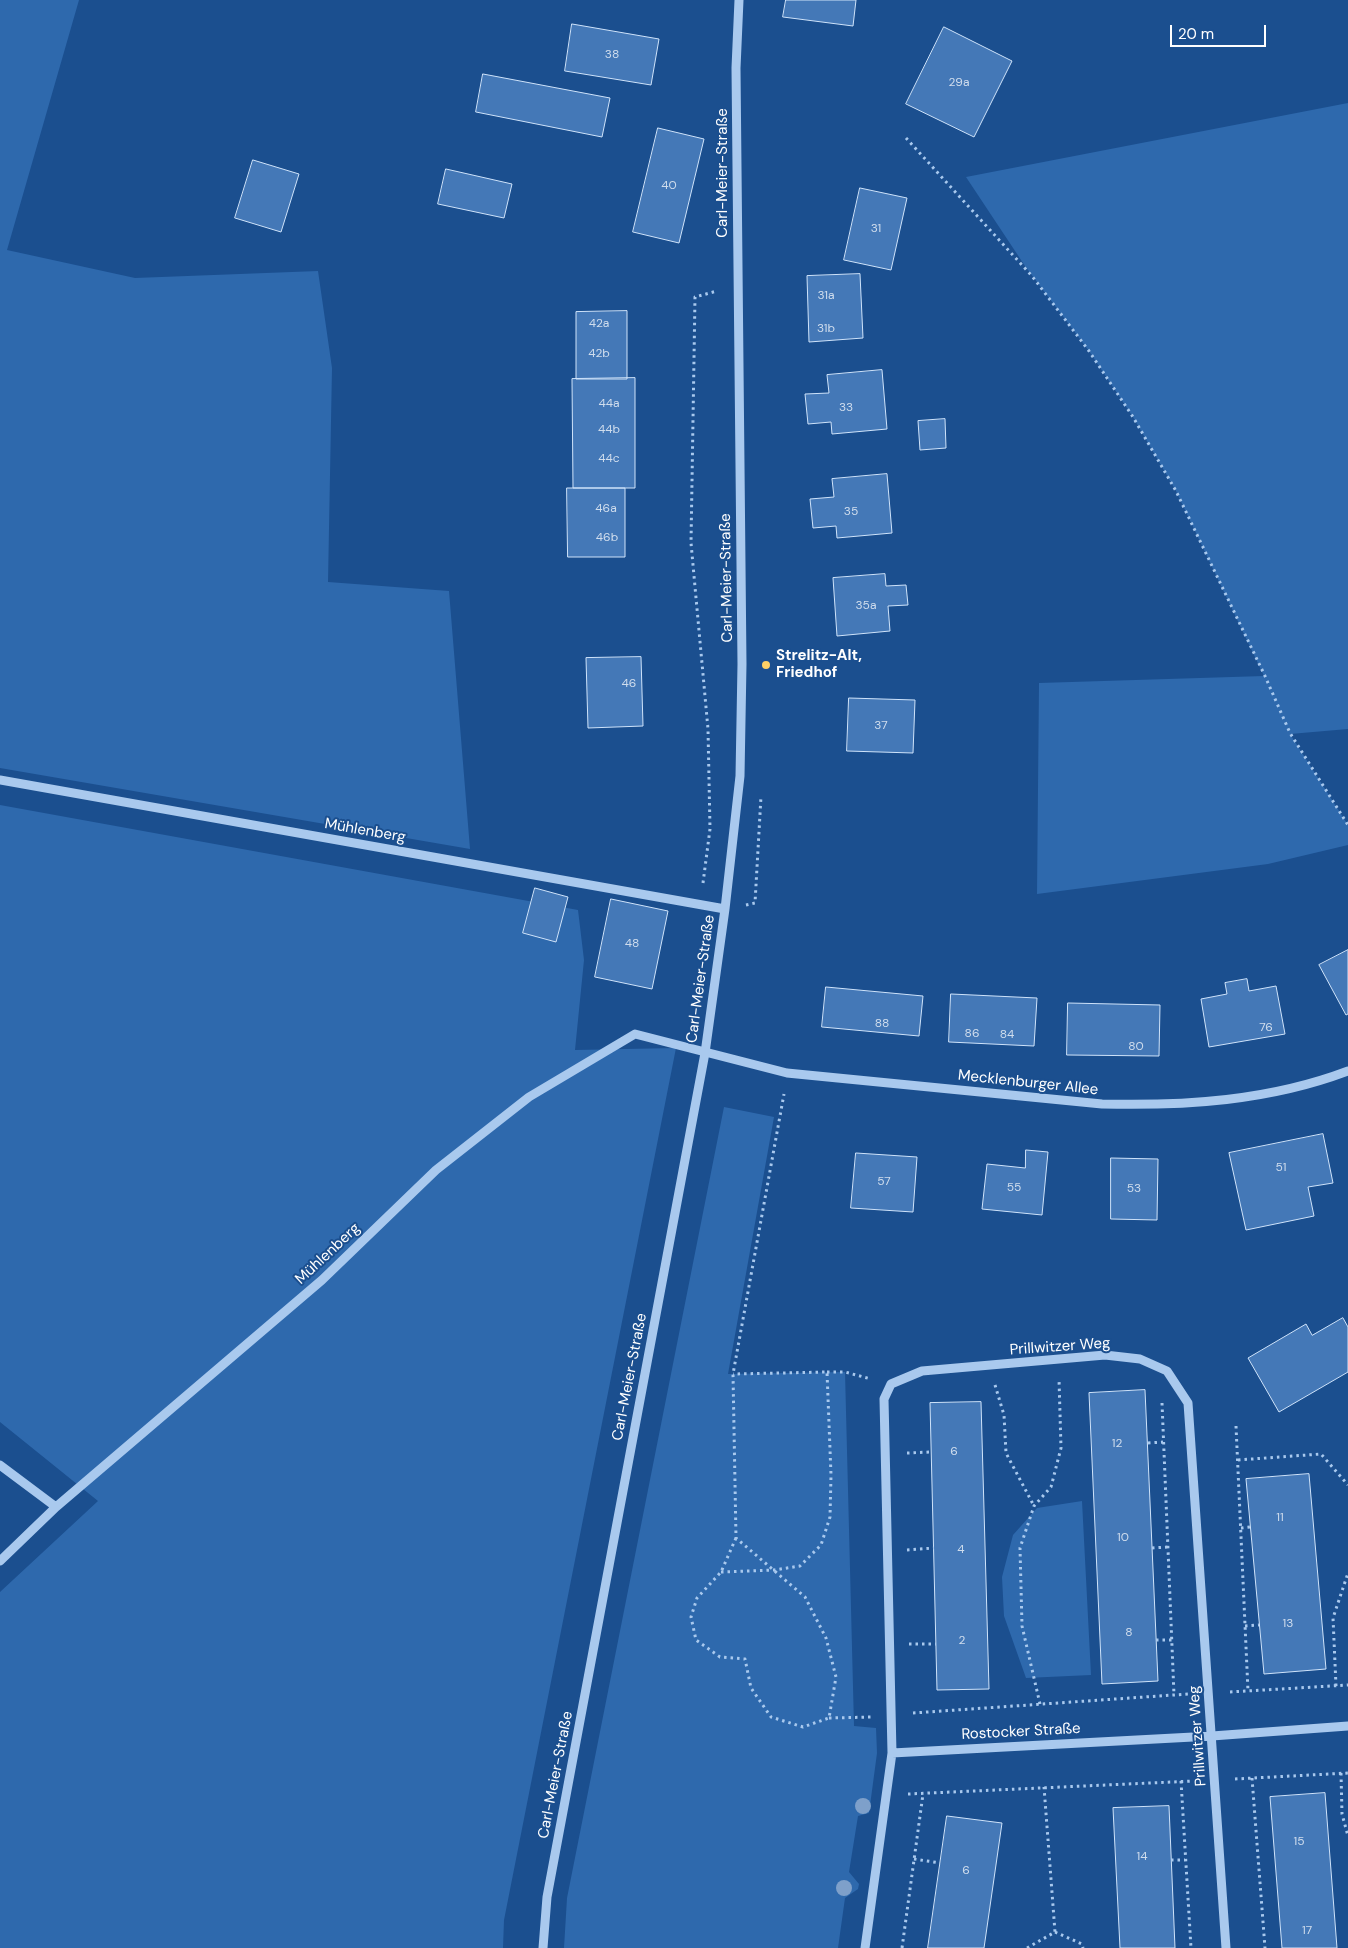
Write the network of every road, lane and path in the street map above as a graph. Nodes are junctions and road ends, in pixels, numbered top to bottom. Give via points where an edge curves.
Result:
1 (739, 0) edge
2 (906, 138) dead end
3 (738, 285) junction
4 (0, 780) edge
5 (1348, 825) edge
6 (700, 904) junction
7 (726, 909) junction
8 (704, 1053) junction
9 (1348, 1072) edge
10 (779, 1118) dead end
11 (1058, 1370) dead end
12 (733, 1374) junction
13 (994, 1382) dead end
14 (1162, 1394) dead end
15 (1236, 1426) dead end
16 (1164, 1442) junction
17 (1148, 1443) dead end
18 (931, 1452) dead end
19 (904, 1453) dead end
20 (1238, 1460) junction
21 (0, 1465) edge
22 (1348, 1485) edge
23 (1034, 1506) junction
24 (56, 1507) junction
25 (1250, 1527) dead end
26 (1241, 1528) junction
27 (736, 1538) junction
28 (1168, 1547) junction
29 (934, 1548) dead end
30 (1152, 1548) dead end
31 (897, 1550) dead end
32 (0, 1561) edge
33 (774, 1570) junction
34 (721, 1572) junction
35 (1348, 1573) edge
36 (1259, 1625) dead end
37 (1245, 1626) junction
38 (1156, 1640) dead end
39 (1172, 1640) junction
40 (899, 1644) dead end
41 (936, 1644) dead end
42 (1348, 1685) edge
43 (1336, 1686) junction
44 (1248, 1691) junction
45 (1209, 1694) junction
46 (1174, 1695) junction
47 (1040, 1704) junction
48 (911, 1713) dead end
49 (1348, 1726) edge
50 (1212, 1736) junction
51 (892, 1753) junction
52 (1341, 1773) junction
53 (1348, 1773) edge
54 (1252, 1778) junction
55 (1215, 1780) junction
56 (1181, 1781) junction
57 (1044, 1787) junction
58 (887, 1794) junction
59 (923, 1794) junction
60 (1348, 1836) edge
61 (914, 1859) junction
62 (1171, 1860) dead end
63 (1185, 1860) junction
64 (940, 1863) dead end
65 (1055, 1932) junction
66 (543, 1948) edge
67 (865, 1948) edge
68 (902, 1948) edge
69 (1027, 1948) edge
70 (1083, 1948) edge
71 (1191, 1948) edge
72 (1226, 1948) edge
73 (1264, 1948) edge

1 - 3 street, Carl-Meier-Straße via 736,68
2 - 5 path via 1032,276 1089,351 1133,417 1176,491 1290,733
3 - 6 path via 695,297 691,543 708,729 710,830
3 - 7 street, Carl-Meier-Straße via 742,718 740,776
4 - 6 street, Mühlenberg
6 - 7 street, Mühlenberg
7 - 8 street, Carl-Meier-Straße
8 - 9 street, Mecklenburger Allee via 786,1073 1102,1104 1200,1103 1259,1096
8 - 24 street, Mühlenberg via 635,1034 530,1097 436,1170 322,1280
8 - 66 street, Carl-Meier-Straße via 547,1897
10 - 12 path
11 - 23 path via 1061,1448 1051,1487
12 - 27 path
12 - 33 path via 827,1372 830,1517 821,1545 800,1566
13 - 23 path via 1004,1415 1006,1453
14 - 16 path
15 - 20 path
16 - 17 path
16 - 28 path
18 - 19 path
20 - 22 path via 1321,1454
20 - 26 path
21 - 24 street
23 - 47 path via 1020,1548 1022,1626
24 - 32 street, Mühlenberg
25 - 26 path
26 - 37 path
27 - 33 path
27 - 34 path
28 - 30 path
28 - 39 path
29 - 31 path
33 - 34 path
33 - 34 path via 805,1596 826,1638 836,1677 829,1718 803,1728 771,1717 751,1688 745,1659 720,1657 696,1640 691,1617 697,1598
35 - 43 path via 1333,1618
36 - 37 path
37 - 44 path
38 - 39 path
39 - 46 path
40 - 41 path
42 - 43 path
43 - 44 path
44 - 45 path
45 - 46 path
45 - 50 street, Prillwitzer Weg
45 - 51 street, Prillwitzer Weg via 1188,1403 1167,1371 1140,1359 1105,1355 922,1371 891,1384 884,1399
46 - 47 path
47 - 48 path
49 - 50 street, Rostocker Straße
50 - 51 street, Rostocker Straße
50 - 55 street, Prillwitzer Weg
51 - 58 street
52 - 53 path
52 - 54 path
52 - 60 path via 1342,1814
54 - 55 path
54 - 73 path
55 - 56 path
55 - 72 street, Prillwitzer Weg
56 - 57 path
56 - 63 path
57 - 59 path
57 - 65 path
58 - 59 path
58 - 67 street
59 - 61 path
61 - 64 path
61 - 68 path
62 - 63 path
63 - 71 path
65 - 69 path
65 - 70 path via 1082,1944

